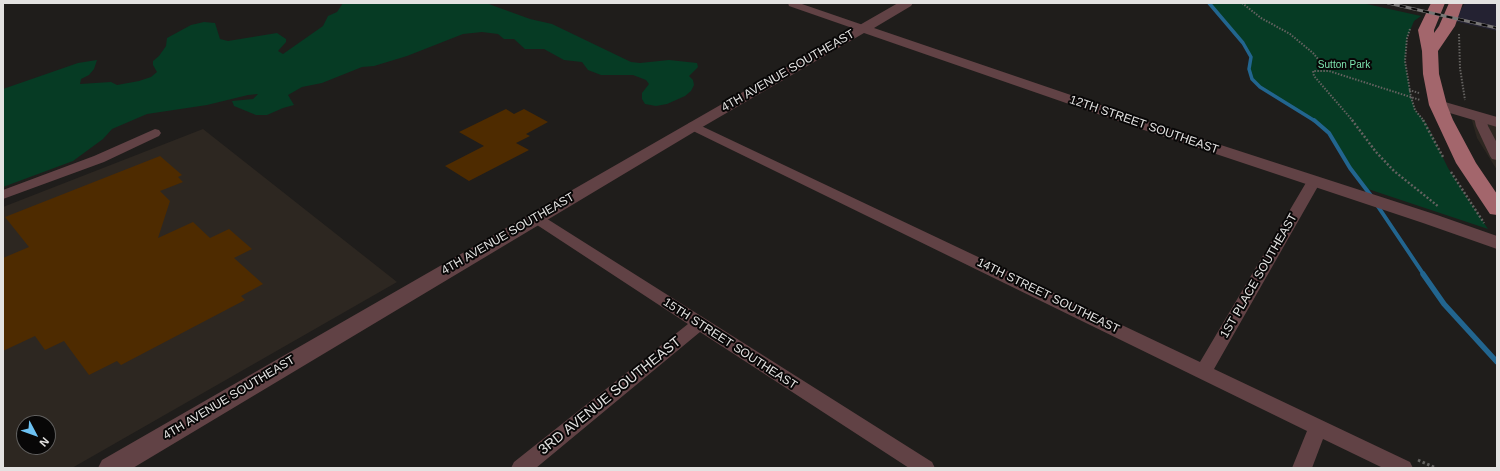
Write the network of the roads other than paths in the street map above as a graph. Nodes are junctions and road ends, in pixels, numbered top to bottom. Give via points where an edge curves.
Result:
1 (907, 3) edge
2 (1438, 3) edge
3 (1456, 3) edge
4 (792, 4) dead end
5 (862, 28) junction
6 (1430, 51) junction
7 (1438, 105) junction
8 (1480, 117) junction
9 (1497, 122) edge
10 (693, 126) junction
11 (156, 133) dead end
12 (1497, 156) edge
13 (1314, 181) junction
14 (3, 196) edge
15 (1497, 209) edge
16 (536, 218) junction
17 (1497, 243) edge
18 (699, 324) junction
19 (1204, 371) junction
20 (1318, 427) junction
21 (919, 466) edge
22 (111, 468) edge
23 (521, 468) edge
24 (1302, 468) edge
25 (1403, 468) edge

1 - 5 street, 4TH AVENUE SOUTHEAST
2 - 6 main road via 1426,30
3 - 6 main road via 1444,31
4 - 5 street, 12TH STREET SOUTHEAST
5 - 10 street, 4TH AVENUE SOUTHEAST
5 - 13 street, 12TH STREET SOUTHEAST
6 - 7 main road via 1431,74
7 - 8 street
7 - 15 main road via 1466,163
8 - 9 street
8 - 12 street
10 - 16 street, 4TH AVENUE SOUTHEAST
10 - 19 street, 14TH STREET SOUTHEAST
11 - 14 street via 106,156
13 - 17 street, 12TH STREET SOUTHEAST via 1436,214
13 - 19 street, 1ST PLACE SOUTHEAST
16 - 18 street, 15TH STREET SOUTHEAST
16 - 22 street, 4TH AVENUE SOUTHEAST
18 - 21 street, 15TH STREET SOUTHEAST
18 - 23 street, 3RD AVENUE SOUTHEAST
19 - 20 street, 14TH STREET SOUTHEAST
20 - 24 street
20 - 25 street, 14TH STREET SOUTHEAST

